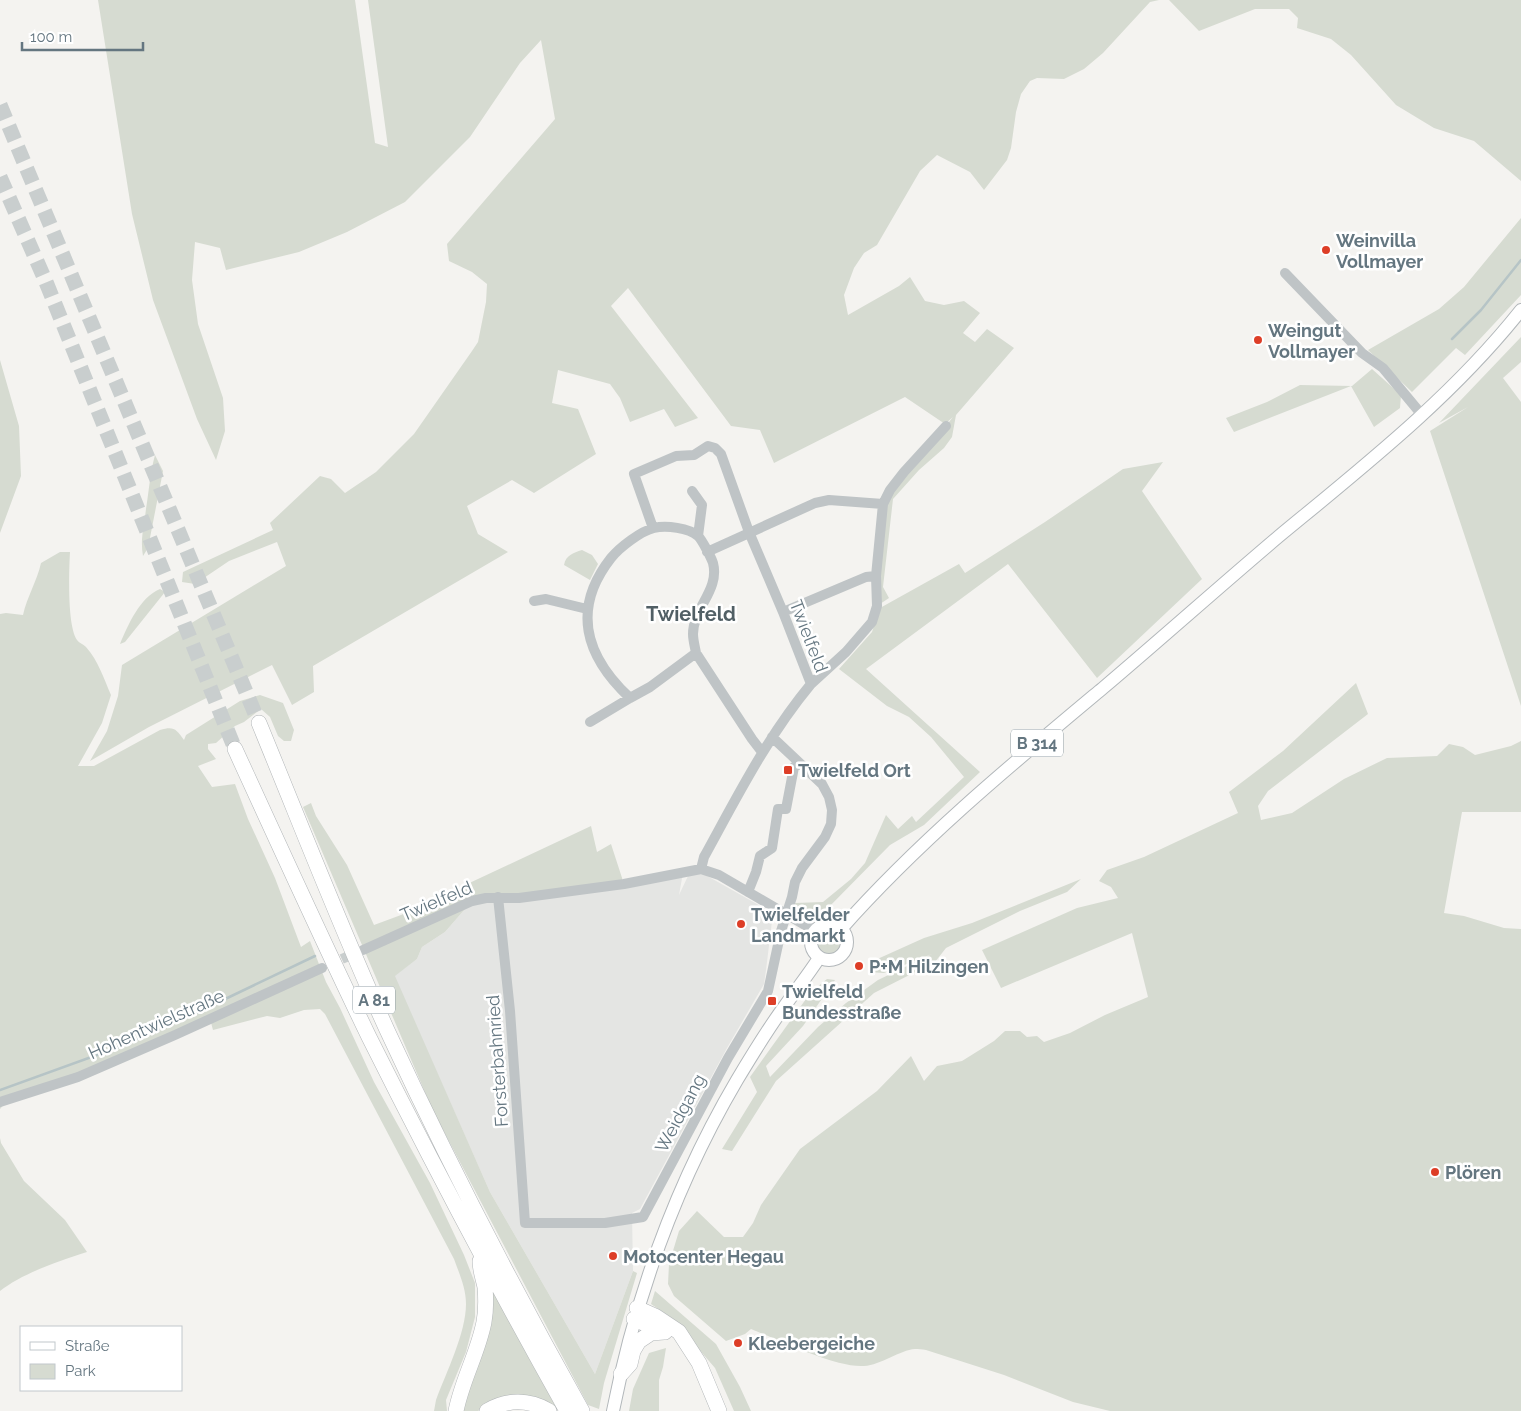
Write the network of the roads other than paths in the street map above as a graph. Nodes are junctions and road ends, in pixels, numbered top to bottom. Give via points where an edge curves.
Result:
1 (1285, 272) dead end
2 (1521, 310) edge
3 (1422, 415) junction
4 (946, 426) dead end
5 (692, 491) dead end
6 (883, 504) junction
7 (652, 528) junction
8 (749, 532) junction
9 (698, 536) junction
10 (708, 552) junction
11 (876, 576) junction
12 (534, 601) dead end
13 (588, 609) junction
14 (783, 612) junction
15 (696, 653) junction
16 (811, 684) junction
17 (630, 698) junction
18 (259, 722) tunnel mouth
19 (590, 722) dead end
20 (772, 737) junction
21 (235, 749) tunnel mouth
22 (762, 752) junction
23 (794, 767) dead end
24 (702, 869) junction
25 (748, 892) junction
26 (498, 897) junction
27 (785, 915) junction
28 (841, 930) junction
29 (815, 931) junction
30 (363, 950) tunnel mouth
31 (819, 958) junction
32 (322, 968) tunnel mouth
33 (0, 1102) edge
34 (525, 1223) joint
35 (481, 1254) junction
36 (636, 1314) junction
37 (664, 1332) junction
38 (685, 1343) junction
39 (621, 1374) junction
40 (614, 1406) edge
41 (456, 1411) edge
42 (488, 1411) edge
43 (549, 1411) edge
44 (567, 1411) edge
45 (582, 1411) edge
46 (719, 1411) edge

1 - 3 street via 1362,353 1383,368
2 - 3 main road, B 314 via 1469,370
3 - 28 main road, B 314 via 985,788 907,860
4 - 6 street via 904,472
5 - 9 street via 702,505
6 - 8 street via 829,500
6 - 11 street
7 - 8 street, Twielfeld via 634,474 676,456 694,455 708,446 721,454
7 - 9 street via 682,529
7 - 13 street via 617,551 601,571 592,589
8 - 10 street
8 - 14 street, Twielfeld
9 - 10 street
10 - 15 street via 715,578 692,633
11 - 14 street via 866,577
11 - 16 street via 877,606 872,622 846,652
12 - 13 street via 546,599
13 - 17 street via 588,630 598,659 612,681
14 - 16 street, Twielfeld
15 - 17 street
15 - 22 street
16 - 20 street, Twielfeld
17 - 19 street
18 - 45 highway, A 81 via 353,954 410,1080 485,1232
20 - 22 street, Twielfeld
20 - 27 street via 822,784 832,810 826,838 802,868
21 - 35 highway, A 81 via 360,1018
22 - 24 street, Twielfeld via 704,857
23 - 25 street via 786,810 778,809 772,848 760,856
24 - 25 street
24 - 26 street, Twielfeld via 624,884 519,898
25 - 27 street
26 - 30 street, Twielfeld via 472,901
26 - 34 street, Forsterbahnried via 510,1011
27 - 29 street
27 - 34 street, Weidgang via 768,991 728,1058 643,1217 606,1223
28 - 29 main road via 827,925
28 - 31 main road via 846,944 842,954 833,960
29 - 31 main road via 811,946
31 - 36 main road via 736,1081 710,1130 684,1182
32 - 33 street, Hohentwielstraße via 86,1073
35 - 41 highway via 480,1269 486,1295 484,1322
35 - 44 highway, A 81
36 - 37 highway
36 - 38 highway via 655,1316 679,1332
36 - 39 main road
37 - 38 highway
37 - 39 highway via 651,1333 639,1341 630,1364
38 - 46 highway via 699,1363
39 - 40 main road
42 - 43 highway via 515,1401 535,1404

